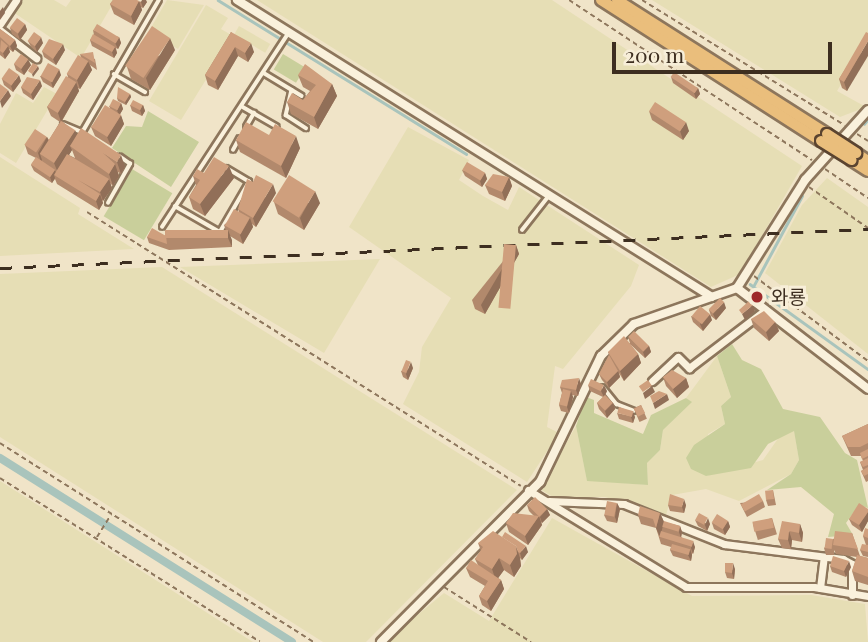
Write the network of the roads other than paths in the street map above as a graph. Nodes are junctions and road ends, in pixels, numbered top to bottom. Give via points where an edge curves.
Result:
1 (16, 0) edge
2 (159, 0) edge
3 (237, 0) edge
4 (601, 0) edge
5 (617, 0) edge
6 (0, 24) edge
7 (0, 30) edge
8 (289, 32) junction
9 (36, 58) dead end
10 (264, 73) junction
11 (114, 74) junction
12 (292, 90) junction
13 (145, 92) dead end
14 (302, 96) edge
15 (243, 107) junction
16 (868, 110) edge
17 (254, 113) junction
18 (58, 128) edge
19 (306, 128) dead end
20 (82, 132) junction
21 (288, 133) edge
22 (92, 138) edge
23 (824, 138) junction
24 (233, 150) dead end
25 (111, 151) edge
26 (853, 157) junction
27 (868, 161) edge
28 (221, 165) edge
29 (868, 171) edge
30 (549, 195) junction
31 (108, 204) dead end
32 (175, 206) junction
33 (162, 228) dead end
34 (522, 230) dead end
35 (737, 288) junction
36 (712, 297) junction
37 (765, 310) junction
38 (589, 378) junction
39 (652, 381) edge
40 (868, 389) edge
41 (634, 411) edge
42 (528, 490) junction
43 (549, 501) junction
44 (824, 556) junction
45 (820, 588) junction
46 (852, 595) junction
47 (868, 596) edge
48 (382, 642) edge

1 - 6 street
2 - 11 lane
3 - 8 street
4 - 23 highway
5 - 23 highway
7 - 9 street
8 - 10 lane
8 - 30 street
10 - 12 lane
10 - 15 lane
11 - 13 lane
11 - 20 lane
12 - 14 lane
12 - 19 lane via 285,115
15 - 17 lane
15 - 32 lane
16 - 35 street via 805,180
17 - 21 lane
17 - 24 lane
18 - 20 lane via 66,123
20 - 22 lane
23 - 26 highway, bridge
25 - 31 lane via 130,164
26 - 27 highway
26 - 29 highway
28 - 32 lane via 249,182 220,232
30 - 34 lane
30 - 36 street
32 - 33 lane
35 - 36 street
35 - 37 street
36 - 38 street via 634,324
37 - 39 street via 689,368 678,357
37 - 40 street
38 - 41 lane
38 - 42 street via 559,453
42 - 43 street
42 - 48 street
43 - 44 street via 624,504 724,544
43 - 45 street via 686,587
44 - 45 street
44 - 46 street via 852,564
45 - 46 street
46 - 47 street

